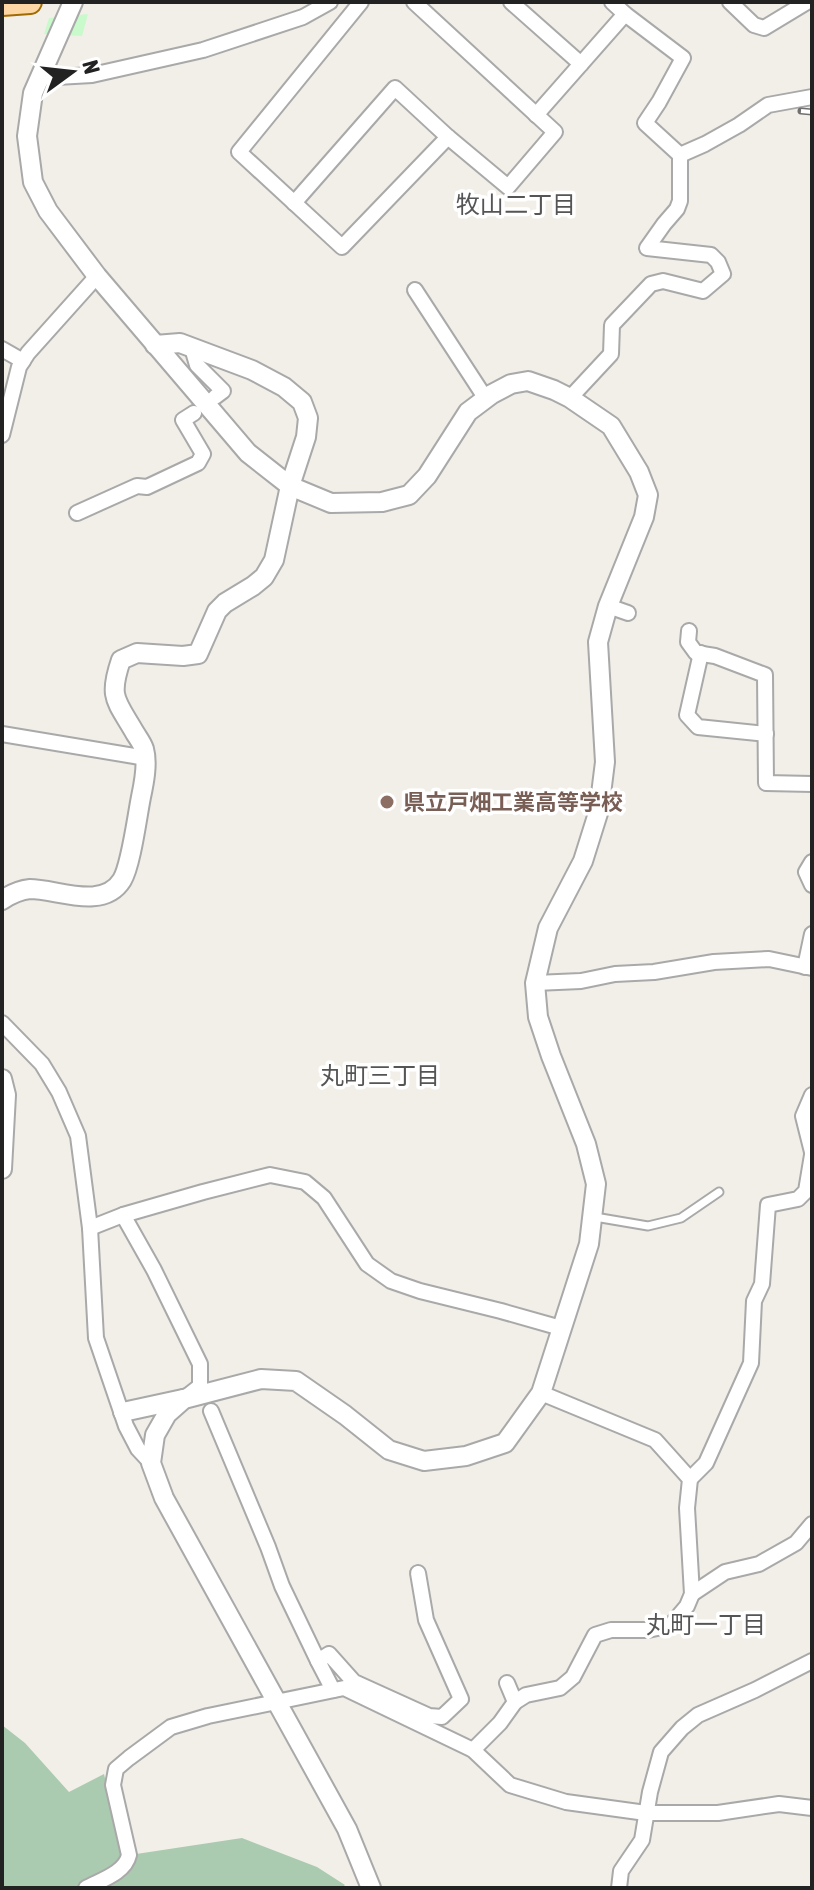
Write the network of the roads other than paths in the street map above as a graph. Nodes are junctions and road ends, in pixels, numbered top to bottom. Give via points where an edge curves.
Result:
1 (30, 2) edge
2 (73, 2) edge
3 (330, 2) edge
4 (361, 2) edge
5 (414, 2) edge
6 (510, 2) edge
7 (612, 2) edge
8 (730, 2) edge
9 (807, 2) edge
10 (2, 4) edge
11 (625, 14) junction
12 (581, 64) junction
13 (39, 78) junction
14 (812, 97) edge
15 (536, 115) junction
16 (448, 137) junction
17 (680, 155) junction
18 (294, 203) junction
19 (97, 276) junction
20 (415, 290) dead end
21 (155, 345) junction
22 (192, 348) junction
23 (2, 349) edge
24 (23, 361) junction
25 (215, 397) dead end
26 (570, 398) junction
27 (486, 399) junction
28 (194, 413) dead end
29 (2, 435) edge
30 (290, 486) junction
31 (77, 513) dead end
32 (608, 606) junction
33 (628, 613) dead end
34 (689, 631) dead end
35 (701, 653) junction
36 (2, 734) edge
37 (766, 734) junction
38 (146, 758) junction
39 (812, 784) edge
40 (812, 862) edge
41 (812, 885) edge
42 (2, 900) edge
43 (812, 934) edge
44 (808, 967) edge
45 (535, 983) junction
46 (2, 1023) edge
47 (2, 1079) edge
48 (812, 1095) edge
49 (812, 1153) edge
50 (2, 1169) edge
51 (719, 1192) dead end
52 (123, 1215) junction
53 (592, 1217) junction
54 (90, 1228) junction
55 (561, 1328) junction
56 (541, 1393) junction
57 (184, 1399) junction
58 (211, 1411) dead end
59 (123, 1412) junction
60 (151, 1463) junction
61 (690, 1479) junction
62 (812, 1524) edge
63 (418, 1573) dead end
64 (692, 1594) junction
65 (318, 1661) junction
66 (812, 1661) edge
67 (507, 1683) dead end
68 (333, 1690) junction
69 (275, 1701) junction
70 (515, 1702) junction
71 (473, 1750) junction
72 (812, 1808) edge
73 (646, 1813) junction
74 (86, 1888) edge
75 (371, 1888) edge
76 (619, 1888) edge

1 - 10 main road
2 - 13 street
3 - 13 street via 303,17 203,50 92,75
4 - 18 street via 239,152
5 - 15 street
6 - 12 street
7 - 11 street
8 - 9 street via 764,28
11 - 12 street
11 - 17 street via 683,58 645,123
12 - 15 street
13 - 19 street via 27,136 33,182
14 - 17 street via 768,105
15 - 16 street via 555,132 508,187
16 - 18 street via 342,247
16 - 18 street via 395,88
17 - 26 street via 680,201 647,248 711,255 723,274 703,291 663,281 651,284 612,325 611,354
19 - 21 street
19 - 24 street
20 - 27 street
21 - 22 street via 180,343
21 - 30 street via 248,453
22 - 25 street via 197,365 223,391
22 - 30 street via 252,370 302,402 308,418 306,437
23 - 24 street
24 - 29 street
26 - 27 street via 528,381
26 - 32 street via 611,426 648,495
27 - 30 street via 468,412 409,495 382,502 331,503
28 - 31 street via 183,420 203,454 198,463
30 - 38 street via 274,560 264,577 217,611 198,654 137,653 121,660 113,681 114,698
32 - 33 street
32 - 45 street via 598,642 605,762 599,810 583,861 548,928
34 - 35 street via 688,642
35 - 37 street via 765,675
35 - 37 street via 687,715 698,727
36 - 38 street
37 - 39 street via 766,783
38 - 42 street via 120,883 90,898 30,889
40 - 41 street via 806,872
43 - 44 street
44 - 45 street via 769,959 714,962
45 - 53 street via 538,1017 596,1184
46 - 54 street via 42,1064 78,1136
47 - 50 street
48 - 49 street via 803,1116
49 - 61 street via 806,1191 798,1199 768,1205 751,1363 706,1463
51 - 53 lane via 681,1218 648,1226
52 - 54 street
52 - 55 street via 270,1175 305,1182 324,1198 367,1264 391,1281
52 - 57 street via 200,1364 200,1386
53 - 55 street via 589,1244
54 - 59 street via 96,1338
55 - 56 street
56 - 57 street via 505,1443 466,1456 424,1461 389,1450 296,1381 261,1379
56 - 61 street via 655,1440
57 - 59 street
57 - 60 street via 155,1435
58 - 65 street
59 - 60 street via 138,1449
60 - 69 street via 164,1498
61 - 64 street
62 - 64 street via 796,1543 759,1564 725,1572
63 - 65 street via 426,1620 461,1699 442,1717 354,1682 329,1654
64 - 70 street via 671,1625 595,1635 573,1677 560,1688
65 - 68 street
66 - 73 street via 698,1715 682,1728 661,1752
67 - 70 street
68 - 69 street
68 - 71 street via 344,1688
69 - 74 street via 171,1727 116,1769 113,1785 128,1863
69 - 75 street via 347,1829
70 - 71 street
71 - 73 street via 510,1785 566,1802
72 - 73 street via 779,1804 718,1813
73 - 76 street via 642,1840 621,1871

